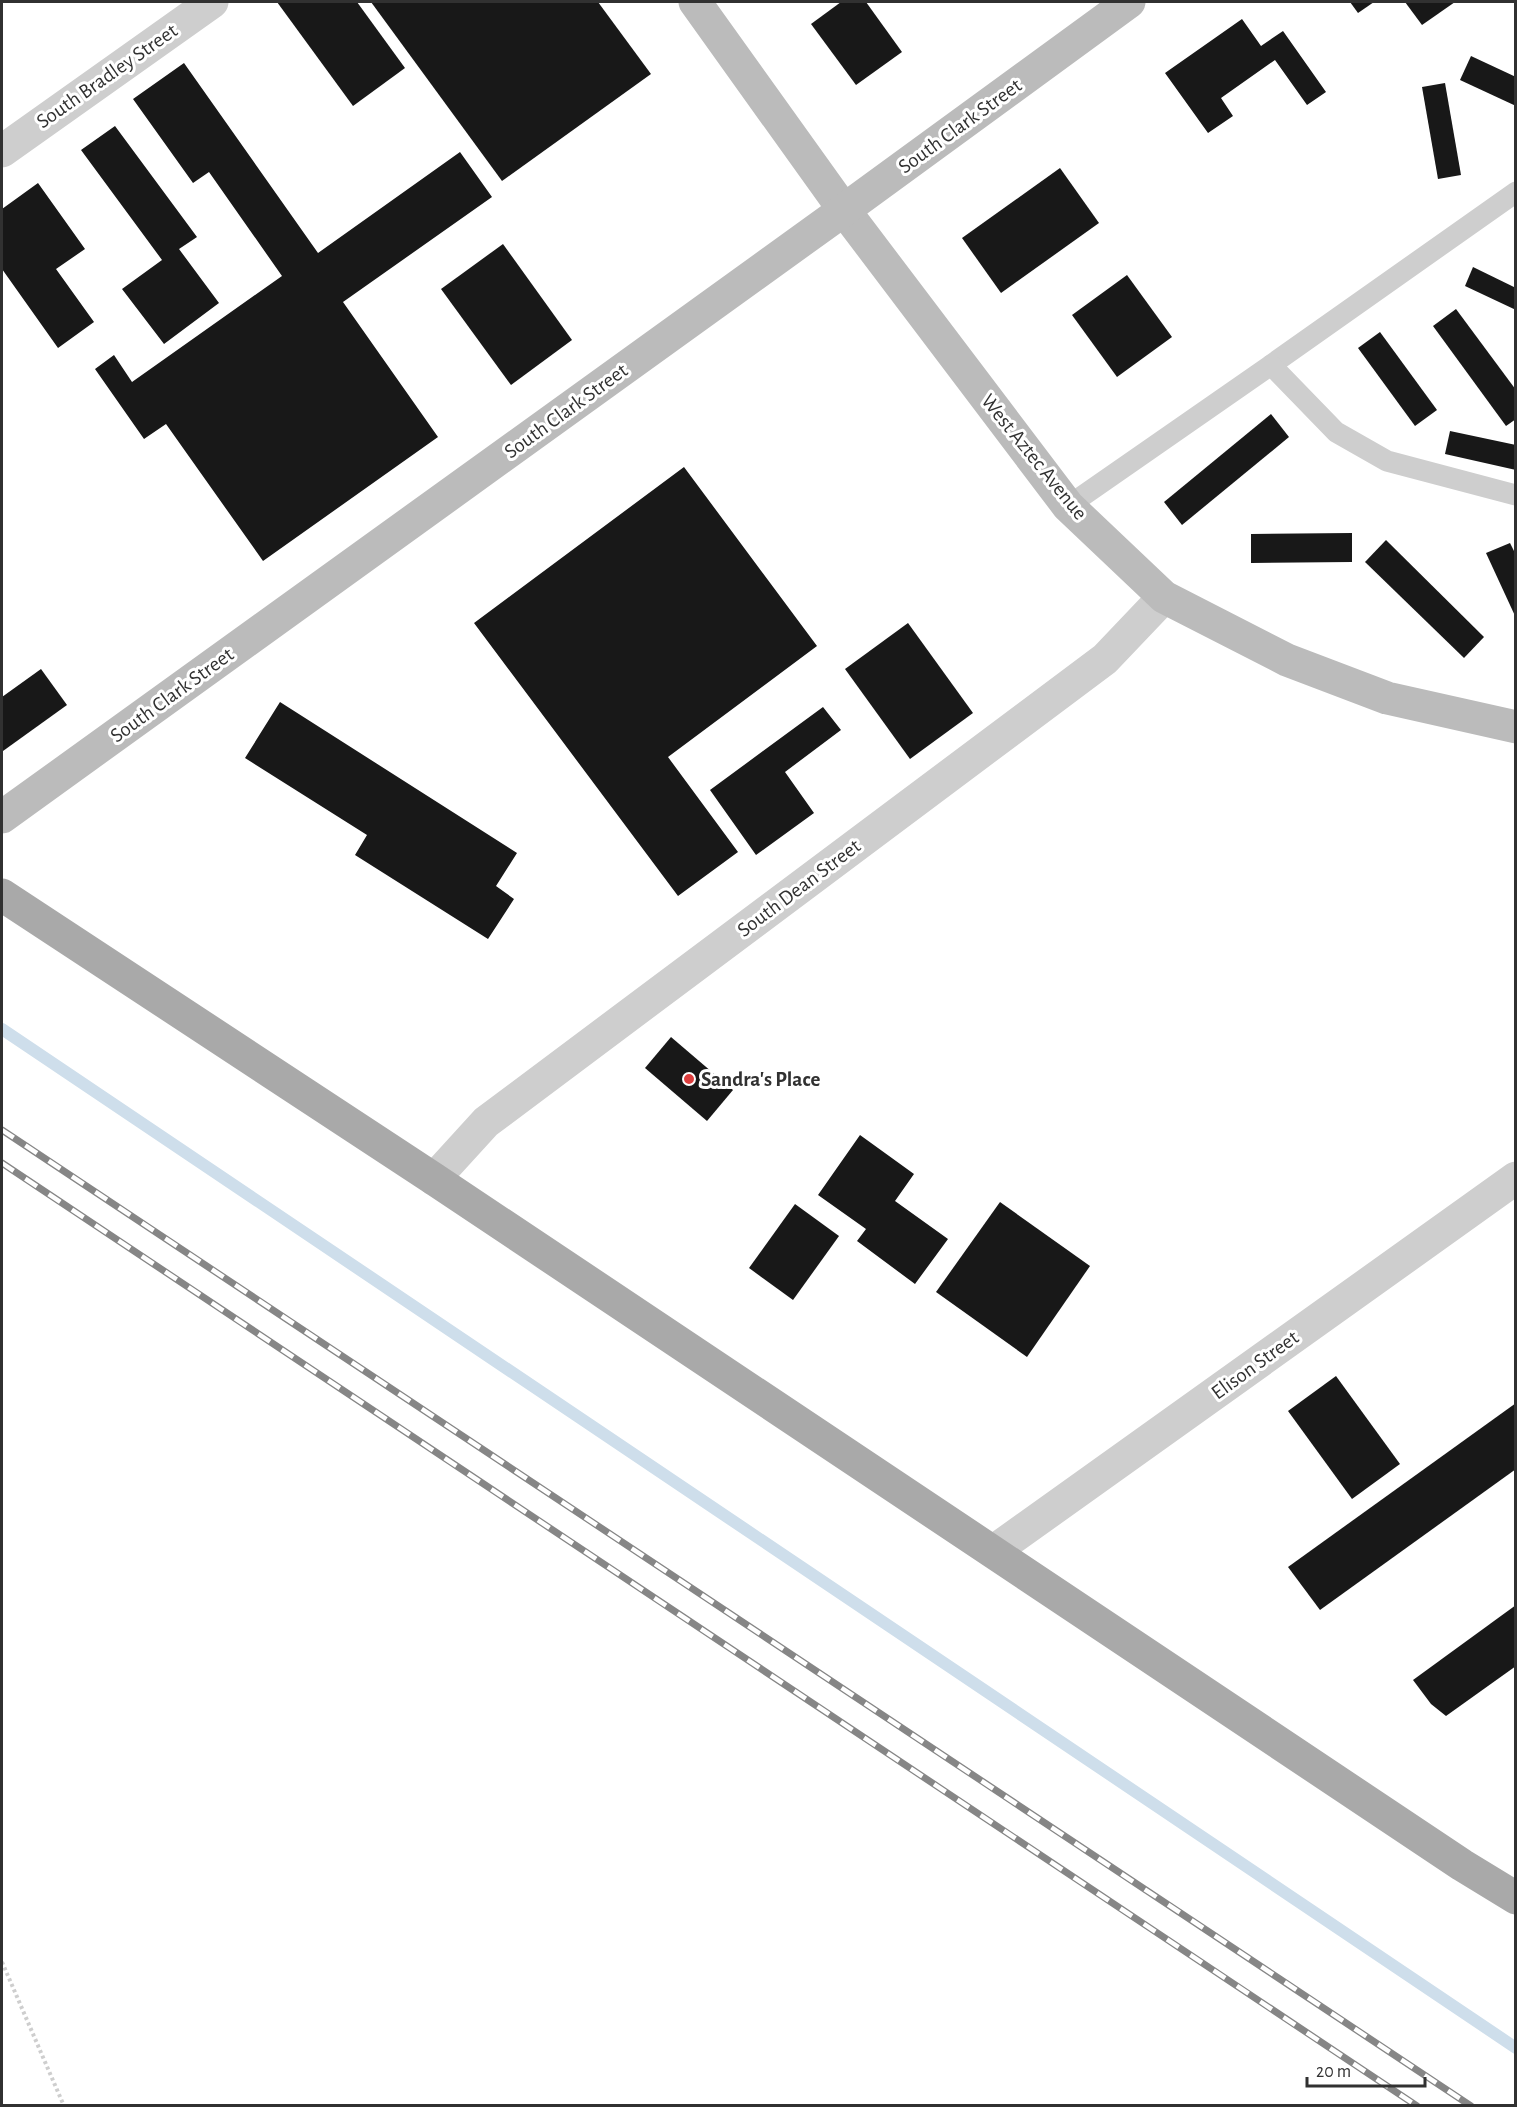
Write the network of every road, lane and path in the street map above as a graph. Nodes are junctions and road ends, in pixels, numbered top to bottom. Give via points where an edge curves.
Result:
1 (212, 2) edge
2 (695, 2) edge
3 (1129, 2) edge
4 (2, 151) edge
5 (1515, 192) edge
6 (844, 210) junction
7 (1271, 365) junction
8 (1515, 495) edge
9 (1068, 507) junction
10 (1164, 597) junction
11 (1515, 727) edge
12 (2, 817) edge
13 (2, 895) edge
14 (1515, 1178) edge
15 (434, 1179) junction
16 (994, 1551) junction
17 (1515, 1898) edge
18 (2, 1962) edge
19 (64, 2106) edge

1 - 4 street, South Bradley Street
2 - 6 street, West Aztec Avenue
3 - 6 street, South Clark Street
5 - 7 lane
6 - 9 street, West Aztec Avenue
6 - 12 street, South Clark Street
7 - 8 lane via 1336,432 1387,461
7 - 9 lane
9 - 10 street, West Aztec Avenue
10 - 11 street, West Aztec Avenue via 1287,660 1387,698
10 - 15 street, South Dean Street via 1105,659 486,1122
13 - 15 main road
14 - 16 street, Elison Street
15 - 16 main road
16 - 17 main road
18 - 19 path

